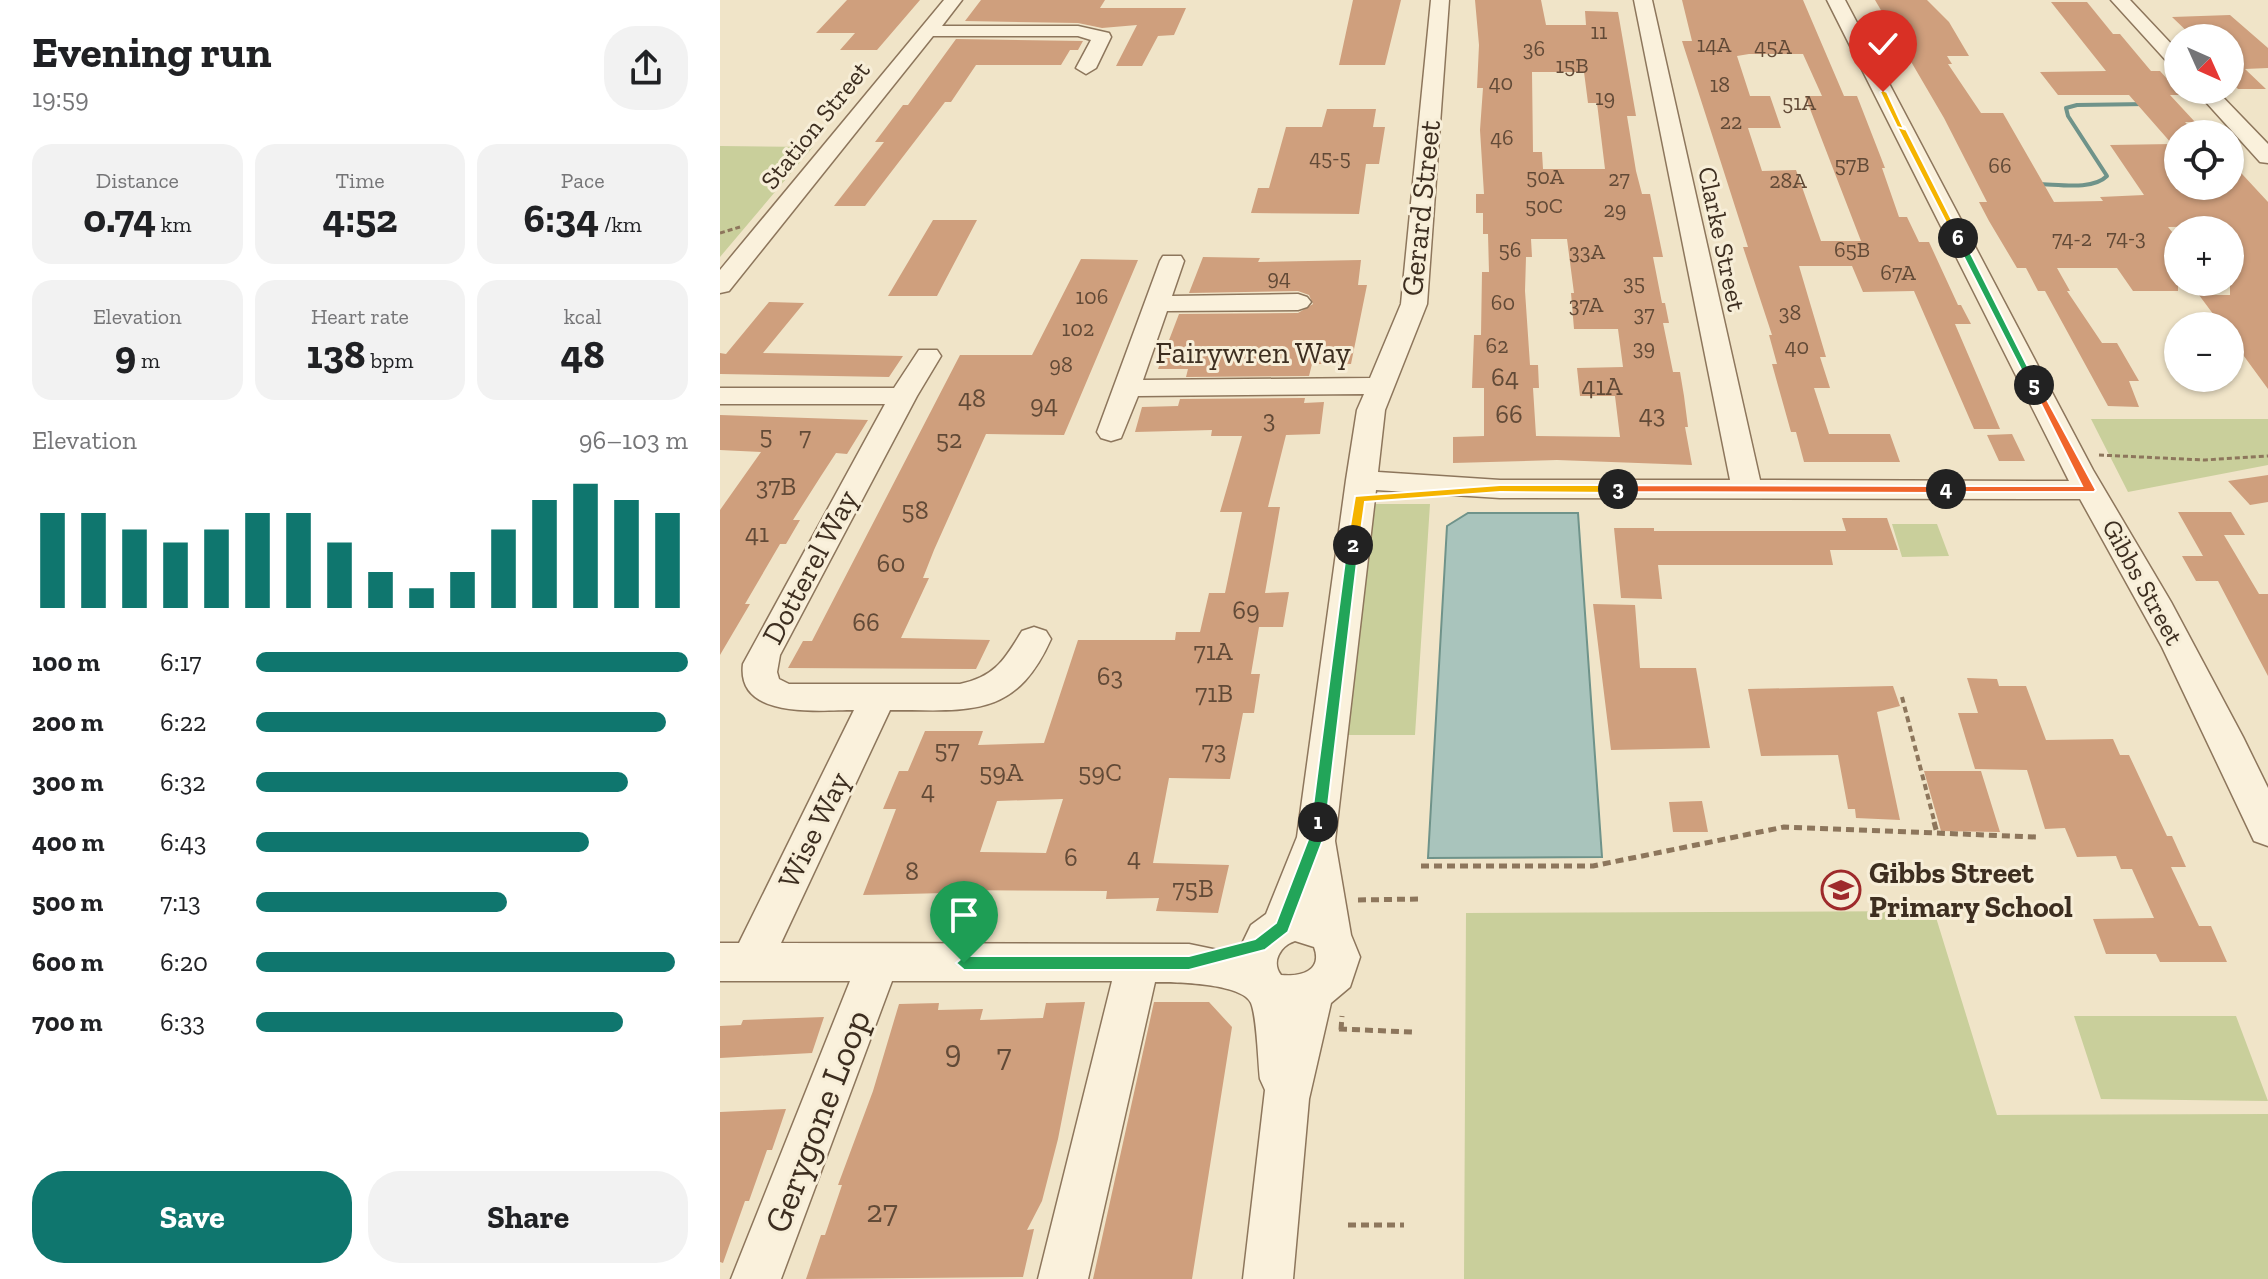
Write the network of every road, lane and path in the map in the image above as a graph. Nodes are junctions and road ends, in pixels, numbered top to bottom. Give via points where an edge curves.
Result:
1 (953, 0) edge
2 (1440, 0) edge
3 (1643, 0) edge
4 (1836, 0) edge
5 (2120, 0) edge
6 (929, 31) junction
7 (2164, 47) edge
8 (1086, 68) dead end
9 (2218, 104) edge
10 (2268, 157) edge
11 (1172, 261) dead end
12 (720, 286) edge
13 (1298, 302) dead end
14 (1156, 304) junction
15 (928, 356) dead end
16 (1380, 386) junction
17 (1127, 388) junction
18 (720, 396) edge
19 (903, 396) junction
20 (1111, 432) dead end
21 (2086, 455) dead end
22 (2268, 456) edge
23 (1360, 489) junction
24 (1747, 489) junction
25 (2090, 490) junction
26 (1034, 639) dead end
27 (1902, 697) dead end
28 (878, 698) junction
29 (2228, 739) junction
30 (2268, 799) edge
31 (2268, 830) edge
32 (1937, 833) junction
33 (1317, 837) junction
34 (2036, 837) dead end
35 (1421, 866) dead end
36 (1420, 899) dead end
37 (1341, 917) junction
38 (735, 962) edge
39 (878, 963) junction
40 (1138, 963) junction
41 (1284, 977) junction
42 (1412, 1032) dead end
43 (1348, 1225) dead end
44 (1404, 1225) dead end
45 (756, 1279) edge
46 (1063, 1279) edge
47 (1268, 1279) edge

1 - 6 street, Station Street
2 - 16 street, Gerard Street via 1414,304
3 - 24 street, Clarke Street
4 - 25 street, Gibbs Street
5 - 7 street
6 - 8 street via 1098,34 1101,42
6 - 12 street, Station Street
9 - 10 street
11 - 14 street
13 - 14 street
14 - 17 street
15 - 19 street, Dotterel Way
16 - 17 street, Fairywren Way
16 - 23 street, Gerard Street via 1371,410
17 - 20 street
18 - 19 street
19 - 28 street, Dotterel Way via 758,669 760,683 789,697
21 - 22 path via 2205,460
23 - 24 street
23 - 33 street, Gerard Street
24 - 25 street
25 - 29 street, Gibbs Street
26 - 28 street, Dotterel Way via 1014,676 981,694
27 - 32 path
28 - 38 street, Wise Way
29 - 30 street, Gibbs Street
29 - 31 street, Gibbs Street
32 - 34 path
32 - 35 path via 1784,827 1593,866
33 - 37 street, Gerard Street
33 - 41 street, Gerard Street
36 - 37 path
37 - 41 street via 1298,922
37 - 41 street, Gerard Street via 1337,968 1326,984
38 - 39 street
39 - 40 street
39 - 45 street, Gerygone Loop
40 - 41 street via 1189,963
40 - 46 street
41 - 42 path via 1364,1032
41 - 47 street, Gerard Street via 1286,1099
43 - 44 path

